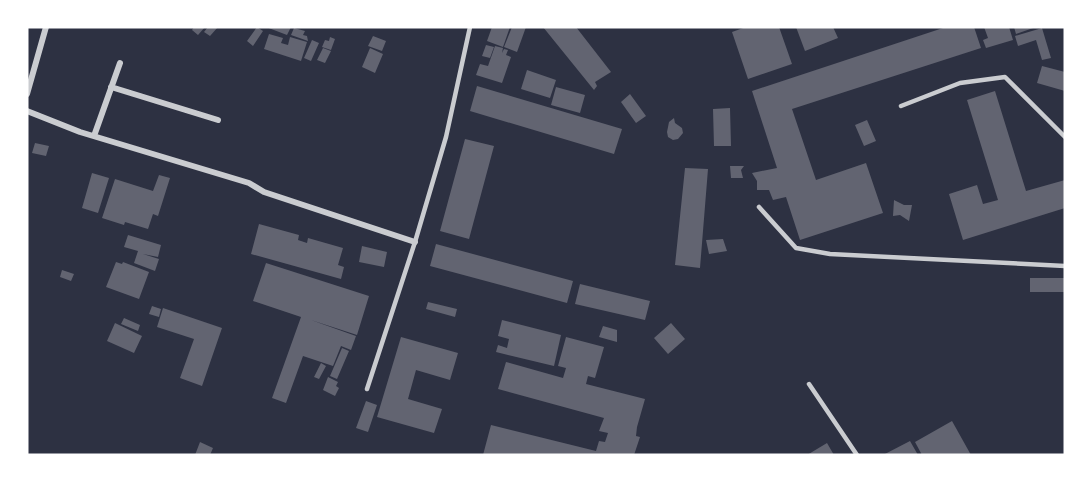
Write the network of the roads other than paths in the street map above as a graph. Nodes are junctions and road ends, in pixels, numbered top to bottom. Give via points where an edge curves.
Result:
1 (46, 27) edge
2 (470, 27) edge
3 (120, 63) dead end
4 (111, 87) junction
5 (27, 94) edge
6 (901, 106) dead end
7 (27, 111) edge
8 (218, 120) dead end
9 (94, 136) junction
10 (1065, 137) edge
11 (759, 207) dead end
12 (415, 242) junction
13 (1065, 266) edge
14 (809, 384) dead end
15 (367, 389) dead end
16 (857, 455) edge

1 - 5 street
2 - 12 lane via 446,137
3 - 4 street
4 - 8 street
4 - 9 street
6 - 10 lane via 960,83 1005,77
7 - 9 street
9 - 12 street via 249,183 264,192
11 - 13 lane via 796,248 830,254
12 - 15 lane
14 - 16 lane

